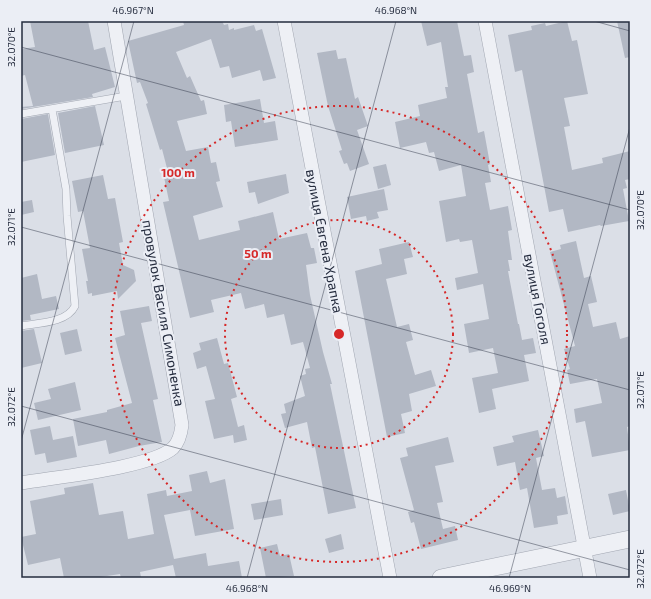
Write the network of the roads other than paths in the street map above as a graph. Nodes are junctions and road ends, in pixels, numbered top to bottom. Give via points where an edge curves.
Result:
1 (114, 21) edge
2 (284, 21) edge
3 (486, 21) edge
4 (126, 96) junction
5 (52, 109) junction
6 (21, 114) edge
7 (21, 326) edge
8 (21, 483) edge
9 (630, 539) edge
10 (585, 548) junction
11 (390, 578) edge
12 (441, 578) edge
13 (590, 578) edge

1 - 4 street, провулок Василя Симоненка
2 - 11 street, вулиця Євгена Храпка
3 - 10 street, вулиця Гоголя
4 - 5 lane
4 - 8 street, провулок Василя Симоненка via 179,402 182,425 180,436 173,448 136,464
5 - 6 lane
5 - 7 lane via 66,189 66,216 75,306 66,316
9 - 10 street
10 - 12 street
10 - 13 street, вулиця Гоголя

